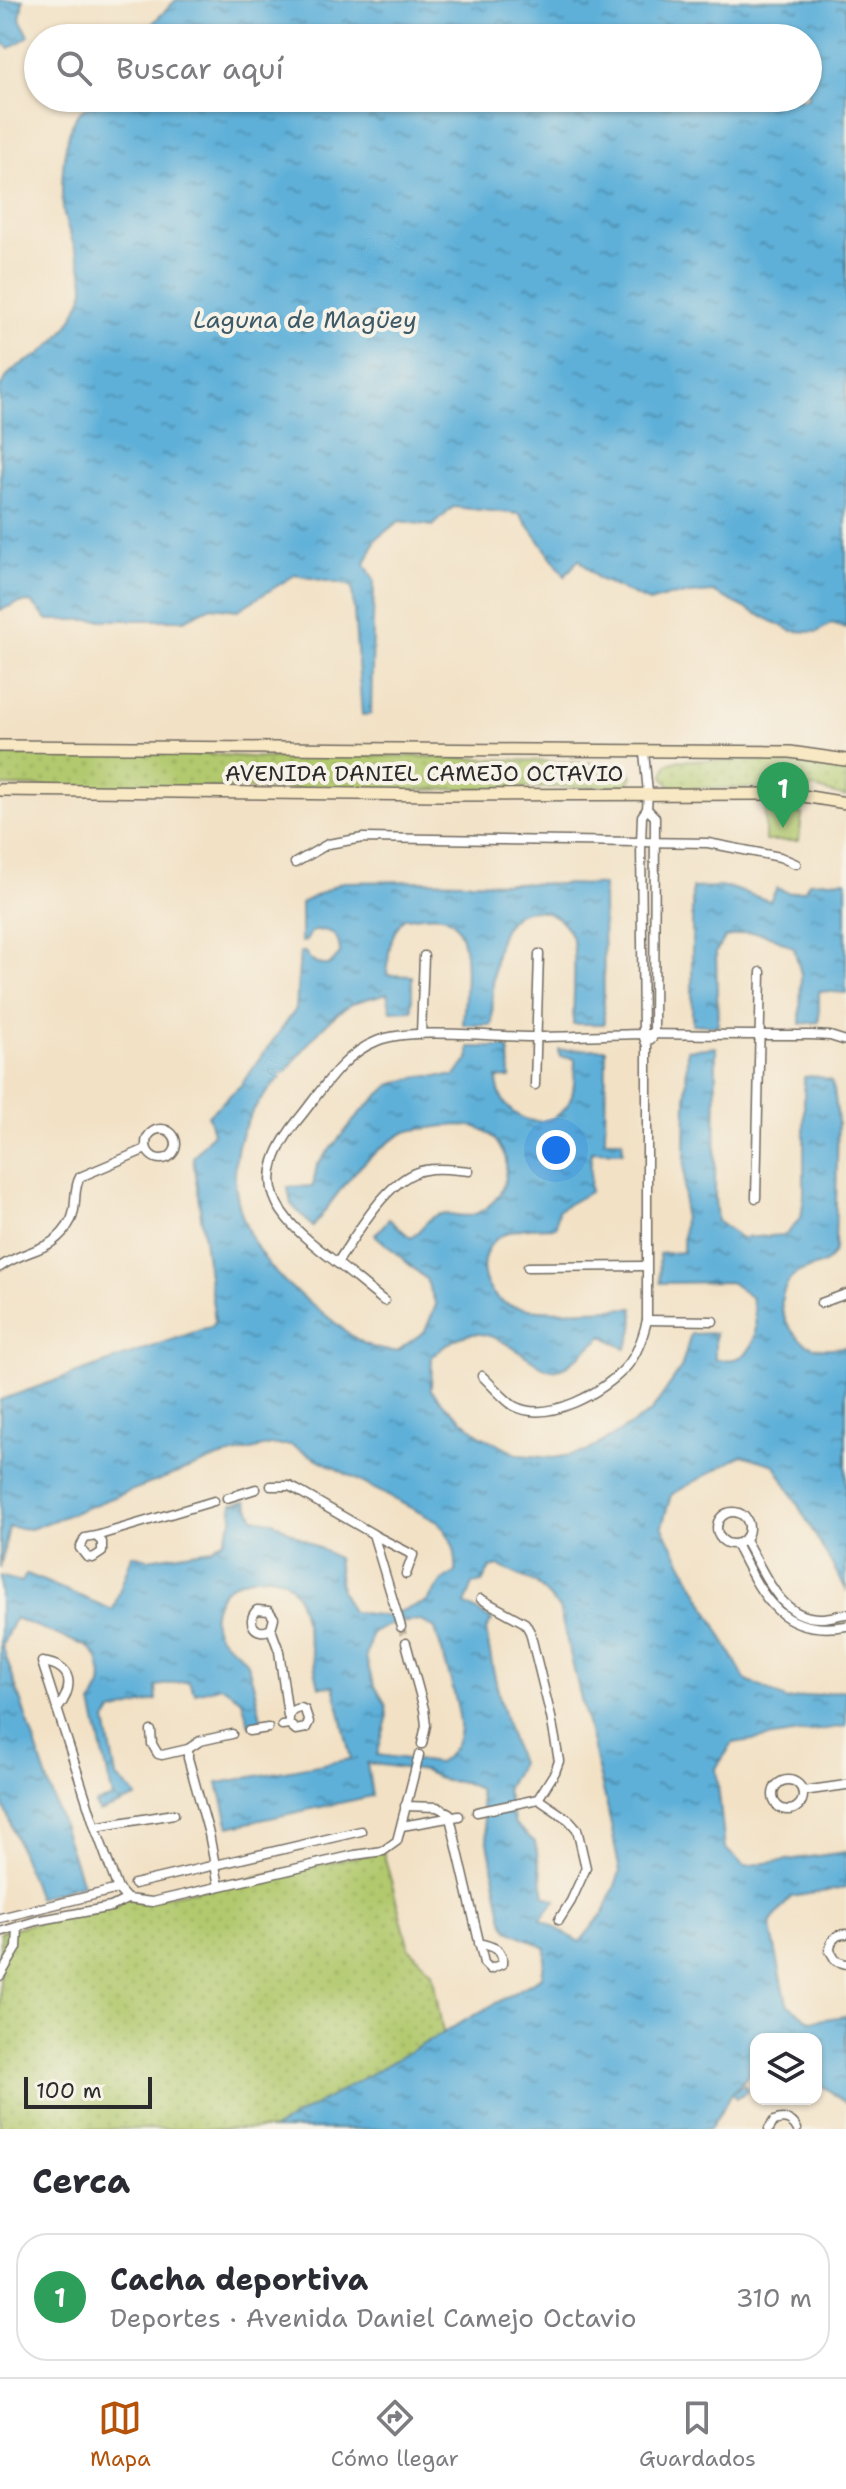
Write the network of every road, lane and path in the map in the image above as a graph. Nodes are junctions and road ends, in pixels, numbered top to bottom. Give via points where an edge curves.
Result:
1 (0, 746) edge
2 (644, 752) junction
3 (846, 760) edge
4 (0, 790) edge
5 (648, 793) junction
6 (846, 803) edge
7 (647, 809) junction
8 (641, 843) junction
9 (655, 843) junction
10 (295, 863) dead end
11 (796, 864) dead end
12 (539, 954) dead end
13 (424, 956) dead end
14 (761, 972) dead end
15 (421, 1034) junction
16 (760, 1034) junction
17 (643, 1035) junction
18 (654, 1035) junction
19 (536, 1037) junction
20 (846, 1041) edge
21 (647, 1046) junction
22 (535, 1085) dead end
23 (146, 1149) dead end
24 (469, 1171) dead end
25 (756, 1198) dead end
26 (337, 1263) junction
27 (646, 1266) junction
28 (0, 1267) edge
29 (528, 1267) dead end
30 (846, 1294) edge
31 (384, 1301) dead end
32 (821, 1303) dead end
33 (647, 1320) junction
34 (713, 1321) dead end
35 (482, 1376) dead end
36 (271, 1486) dead end
37 (256, 1489) dead end
38 (228, 1497) dead end
39 (214, 1501) dead end
40 (373, 1534) junction
41 (96, 1536) dead end
42 (745, 1540) junction
43 (736, 1544) junction
44 (406, 1574) dead end
45 (481, 1599) dead end
46 (846, 1614) edge
47 (401, 1626) tunnel mouth
48 (846, 1626) edge
49 (271, 1629) dead end
50 (406, 1643) tunnel mouth
51 (57, 1710) junction
52 (287, 1721) dead end
53 (268, 1728) dead end
54 (151, 1731) dead end
55 (249, 1731) dead end
56 (232, 1734) dead end
57 (422, 1744) dead end
58 (188, 1749) junction
59 (418, 1757) dead end
60 (846, 1785) edge
61 (803, 1791) dead end
62 (538, 1799) junction
63 (405, 1806) junction
64 (174, 1814) dead end
65 (467, 1814) junction
66 (402, 1826) junction
67 (95, 1827) junction
68 (361, 1831) dead end
69 (215, 1865) junction
70 (134, 1884) dead end
71 (219, 1886) junction
72 (118, 1889) junction
73 (127, 1899) junction
74 (19, 1913) junction
75 (0, 1918) edge
76 (559, 1920) dead end
77 (20, 1926) junction
78 (0, 1932) edge
79 (846, 1934) edge
80 (479, 1943) dead end
81 (846, 1964) edge
82 (0, 1976) edge
83 (769, 2129) edge
84 (797, 2129) edge

1 - 2 main road, AVENIDA DANIEL CAMEJO OCTAVIO
2 - 3 main road, AVENIDA DANIEL CAMEJO OCTAVIO via 790,752
2 - 5 street
4 - 5 main road, AVENIDA DANIEL CAMEJO OCTAVIO
5 - 6 main road, AVENIDA DANIEL CAMEJO OCTAVIO via 791,794
5 - 7 street
7 - 8 street
7 - 9 street via 655,817
8 - 9 street
8 - 10 street via 363,838 328,844
8 - 17 street
9 - 11 street via 708,843
9 - 18 street
12 - 19 street
13 - 15 street
14 - 16 street
15 - 19 street
15 - 26 street via 377,1041 347,1060 278,1148 272,1180 281,1214
16 - 18 street
16 - 20 street
16 - 25 street
17 - 18 street
17 - 19 street
17 - 21 street
18 - 21 street
19 - 22 street
21 - 27 street
23 - 28 street via 80,1177 74,1215 56,1240
24 - 26 street via 426,1169 401,1179
26 - 31 street
27 - 29 street
27 - 33 street
30 - 32 street
33 - 34 street
33 - 35 street via 626,1367 558,1409 535,1412 514,1406
36 - 40 street via 289,1486
37 - 38 street
39 - 41 street
40 - 44 street via 413,1555
40 - 47 street
42 - 43 street
42 - 43 street via 749,1525 744,1516 724,1515 718,1534
42 - 46 street via 779,1600 791,1610 807,1617
43 - 48 street via 781,1616 815,1627
45 - 62 street via 525,1623 530,1632 559,1761
49 - 52 street via 279,1651
50 - 57 street via 424,1709
51 - 51 street via 48,1681 42,1662 67,1672 69,1684
51 - 67 street
53 - 55 street
54 - 58 street via 158,1754
56 - 58 street
58 - 69 street
59 - 63 street
60 - 61 street
62 - 65 street
62 - 76 street via 577,1829 586,1868
63 - 65 street
63 - 66 street
64 - 67 street
65 - 66 street
65 - 80 street
66 - 71 street via 397,1841 383,1851
67 - 72 street
68 - 69 street
69 - 70 street
69 - 71 street
71 - 73 street via 152,1902
72 - 73 street
72 - 74 street
73 - 77 street
74 - 75 street
74 - 77 street
77 - 78 street
77 - 82 street via 17,1948
79 - 81 street via 833,1940 830,1951
83 - 84 street via 774,2121 785,2119

